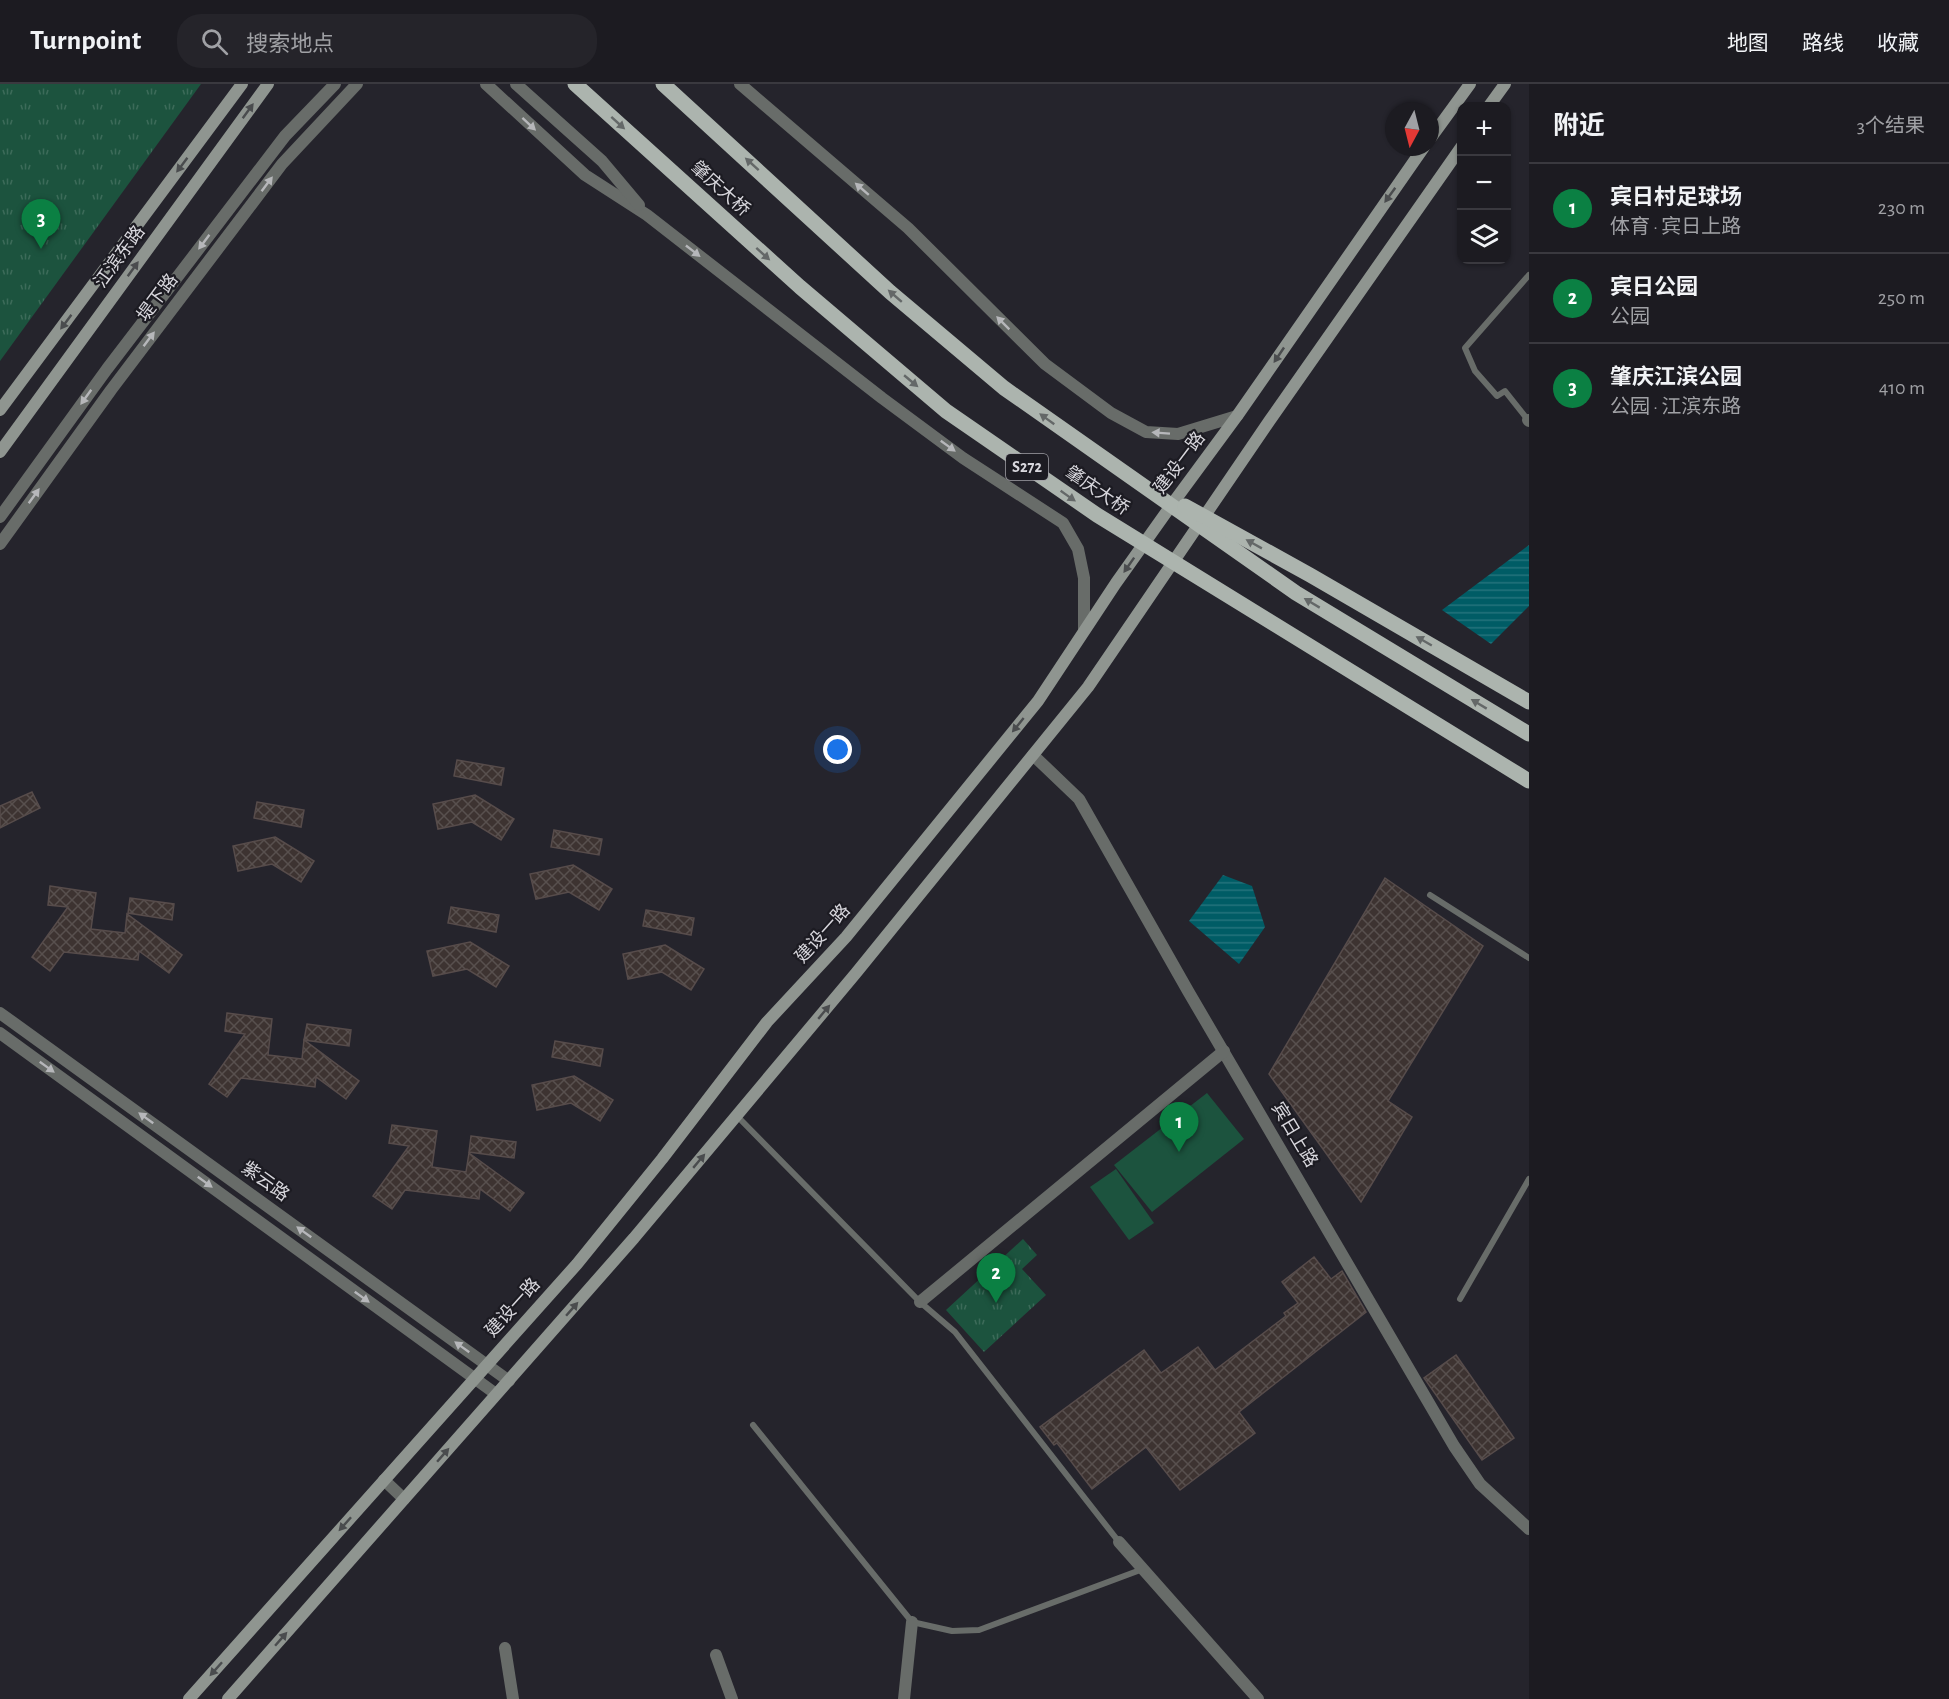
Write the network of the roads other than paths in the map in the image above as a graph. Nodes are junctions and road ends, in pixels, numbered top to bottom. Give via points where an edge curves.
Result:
1 (242, 84) edge
2 (268, 84) edge
3 (335, 84) edge
4 (357, 84) edge
5 (486, 84) edge
6 (516, 84) edge
7 (575, 84) edge
8 (663, 84) edge
9 (741, 84) edge
10 (1470, 84) edge
11 (1505, 84) edge
12 (1492, 102) edge
13 (1439, 127) edge
14 (1457, 152) edge
15 (1418, 156) edge
16 (647, 215) junction
17 (1529, 275) edge
18 (0, 410) edge
19 (1238, 416) junction
20 (1528, 420) edge
21 (0, 452) edge
22 (1111, 465) junction
23 (0, 517) edge
24 (0, 544) edge
25 (1084, 629) junction
26 (1529, 702) edge
27 (1529, 734) edge
28 (1033, 755) junction
29 (1529, 781) edge
30 (1430, 895) dead end
31 (1529, 958) edge
32 (0, 1013) edge
33 (0, 1033) edge
34 (1224, 1051) junction
35 (737, 1116) junction
36 (1529, 1179) edge
37 (1460, 1299) dead end
38 (920, 1302) junction
39 (487, 1365) junction
40 (474, 1379) junction
41 (509, 1381) junction
42 (496, 1394) junction
43 (753, 1425) dead end
44 (384, 1480) junction
45 (404, 1499) junction
46 (1529, 1529) edge
47 (1119, 1542) joint
48 (1143, 1569) junction
49 (912, 1622) junction
50 (505, 1648) dead end
51 (716, 1655) dead end
52 (189, 1699) edge
53 (228, 1699) edge
54 (513, 1699) edge
55 (732, 1699) edge
56 (904, 1699) edge
57 (1258, 1699) edge

1 -> 18 main road, 江滨东路
21 -> 2 main road, 江滨东路
3 -> 23 street, 堤下路 via 285,136
24 -> 4 street, 堤下路 via 282,164
5 -> 16 street via 585,175
6 - 16 street via 602,161
7 -> 29 main road, 肇庆大桥 / S272 via 800,287 946,411 1096,515
22 -> 8 main road, 肇庆大桥 via 1004,388 890,292
19 -> 9 street via 1178,434 1146,432 1112,413 1045,364 908,228
10 - 13 main road
11 - 12 main road
14 - 28 main road via 1088,687
15 -> 19 main road, 建设一路
16 -> 25 street via 963,458 1063,523 1078,549 1084,578
17 - 20 lane via 1465,348 1475,371 1497,396 1505,391
19 -> 25 main road, 建设一路
26 -> 22 main road
27 -> 22 main road, 肇庆大桥 via 1296,593
25 -> 39 main road, 建设一路 via 1038,701 846,937 766,1022 577,1264
28 - 34 street, 宾日上路 via 1079,800
35 -> 28 main road
30 - 31 lane
39 -> 32 street, 紫云路
33 -> 40 street, 紫云路
34 - 38 street
34 - 46 street, 宾日上路 via 1454,1446 1480,1484
35 - 38 lane
41 -> 35 main road
36 - 37 lane
38 - 47 lane via 955,1332
39 - 40 main road, 建设一路
39 - 41 street, 紫云路
40 - 42 street, 紫云路
40 - 44 main road, 建设一路
41 - 42 main road
45 -> 42 main road
43 - 49 lane
44 - 45 street
44 -> 52 main road, 建设一路
53 -> 45 main road
47 - 48 street
48 - 49 lane via 979,1630 952,1630
48 - 57 street
49 - 56 street
50 - 54 street
51 - 55 street

